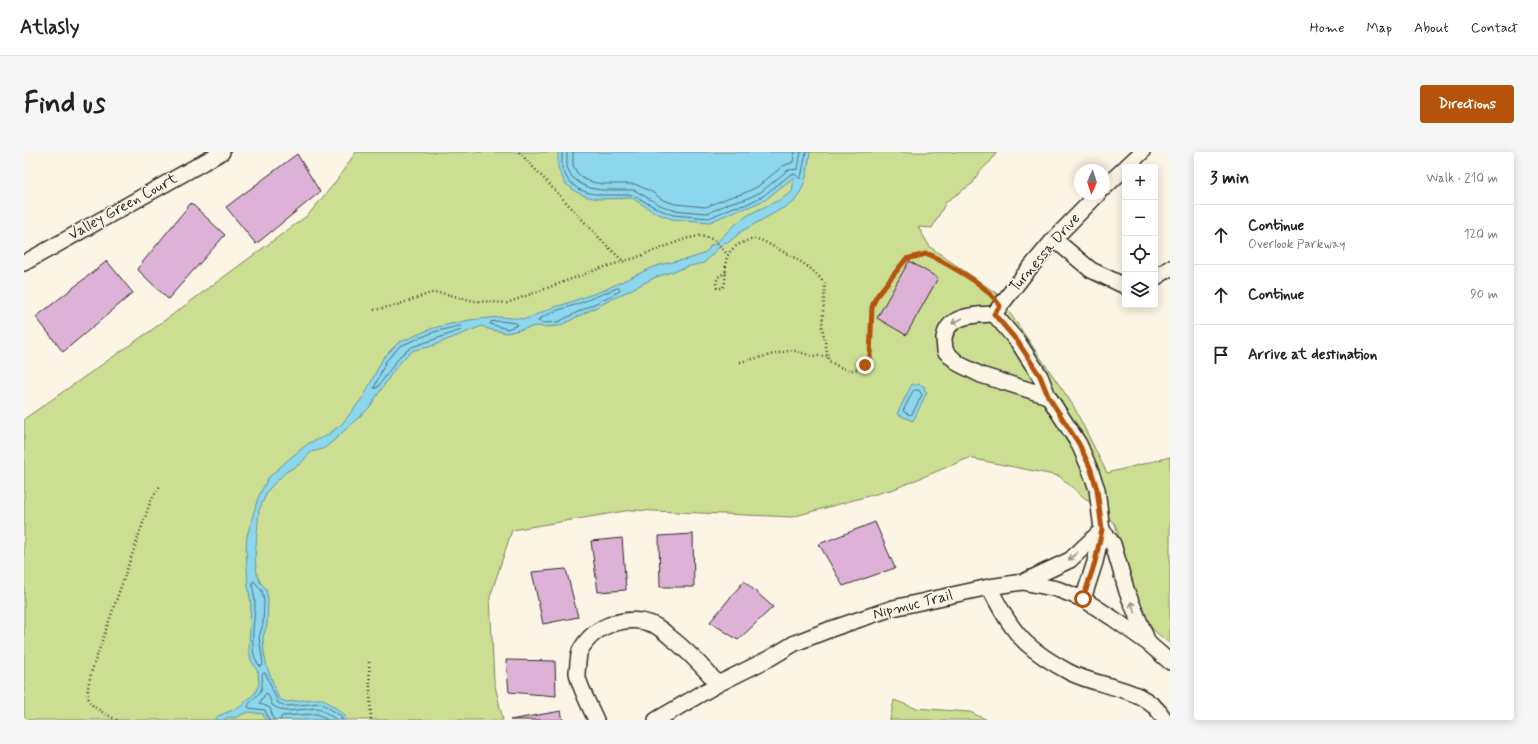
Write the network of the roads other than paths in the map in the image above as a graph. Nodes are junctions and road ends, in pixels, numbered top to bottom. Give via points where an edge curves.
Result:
1 (222, 152) edge
2 (1142, 152) edge
3 (1130, 164) edge
4 (1122, 172) edge
5 (1110, 183) edge
6 (1092, 200) edge
7 (1054, 239) junction
8 (24, 263) edge
9 (1170, 268) edge
10 (1158, 276) edge
11 (1122, 285) edge
12 (997, 310) junction
13 (1048, 396) junction
14 (1102, 530) junction
15 (1023, 582) junction
16 (989, 587) junction
17 (1083, 599) junction
18 (1148, 643) junction
19 (1170, 662) edge
20 (718, 684) junction
21 (596, 720) edge
22 (656, 720) edge
23 (1165, 720) edge

1 - 8 street, Valley Green Court
2 - 3 street
4 - 5 street
6 - 7 street, Turnessa Drive
7 - 11 street via 1091,270
7 - 12 street, Turnessa Drive
9 - 10 street
12 - 13 street via 1040,376
12 -> 13 street via 970,315 952,323 944,337 945,351 959,364 981,375
13 - 14 street via 1079,444 1090,467 1097,489
14 -> 15 street via 1070,560
14 - 17 street
18 -> 14 street via 1126,592 1113,544
15 - 16 street, Nipmuc Trail
15 - 17 street, Nipmuc Trail via 1057,589
16 - 20 street, Nipmuc Trail via 893,608 831,629 795,643
16 - 23 street via 1006,618 1025,643 1070,672 1134,692 1161,713
17 - 18 street, Nipmuc Trail
18 - 19 street, Nipmuc Trail
20 - 21 street via 682,646 657,626 643,621 608,624 593,635 580,652 577,674
20 - 22 street, Nipmuc Trail

